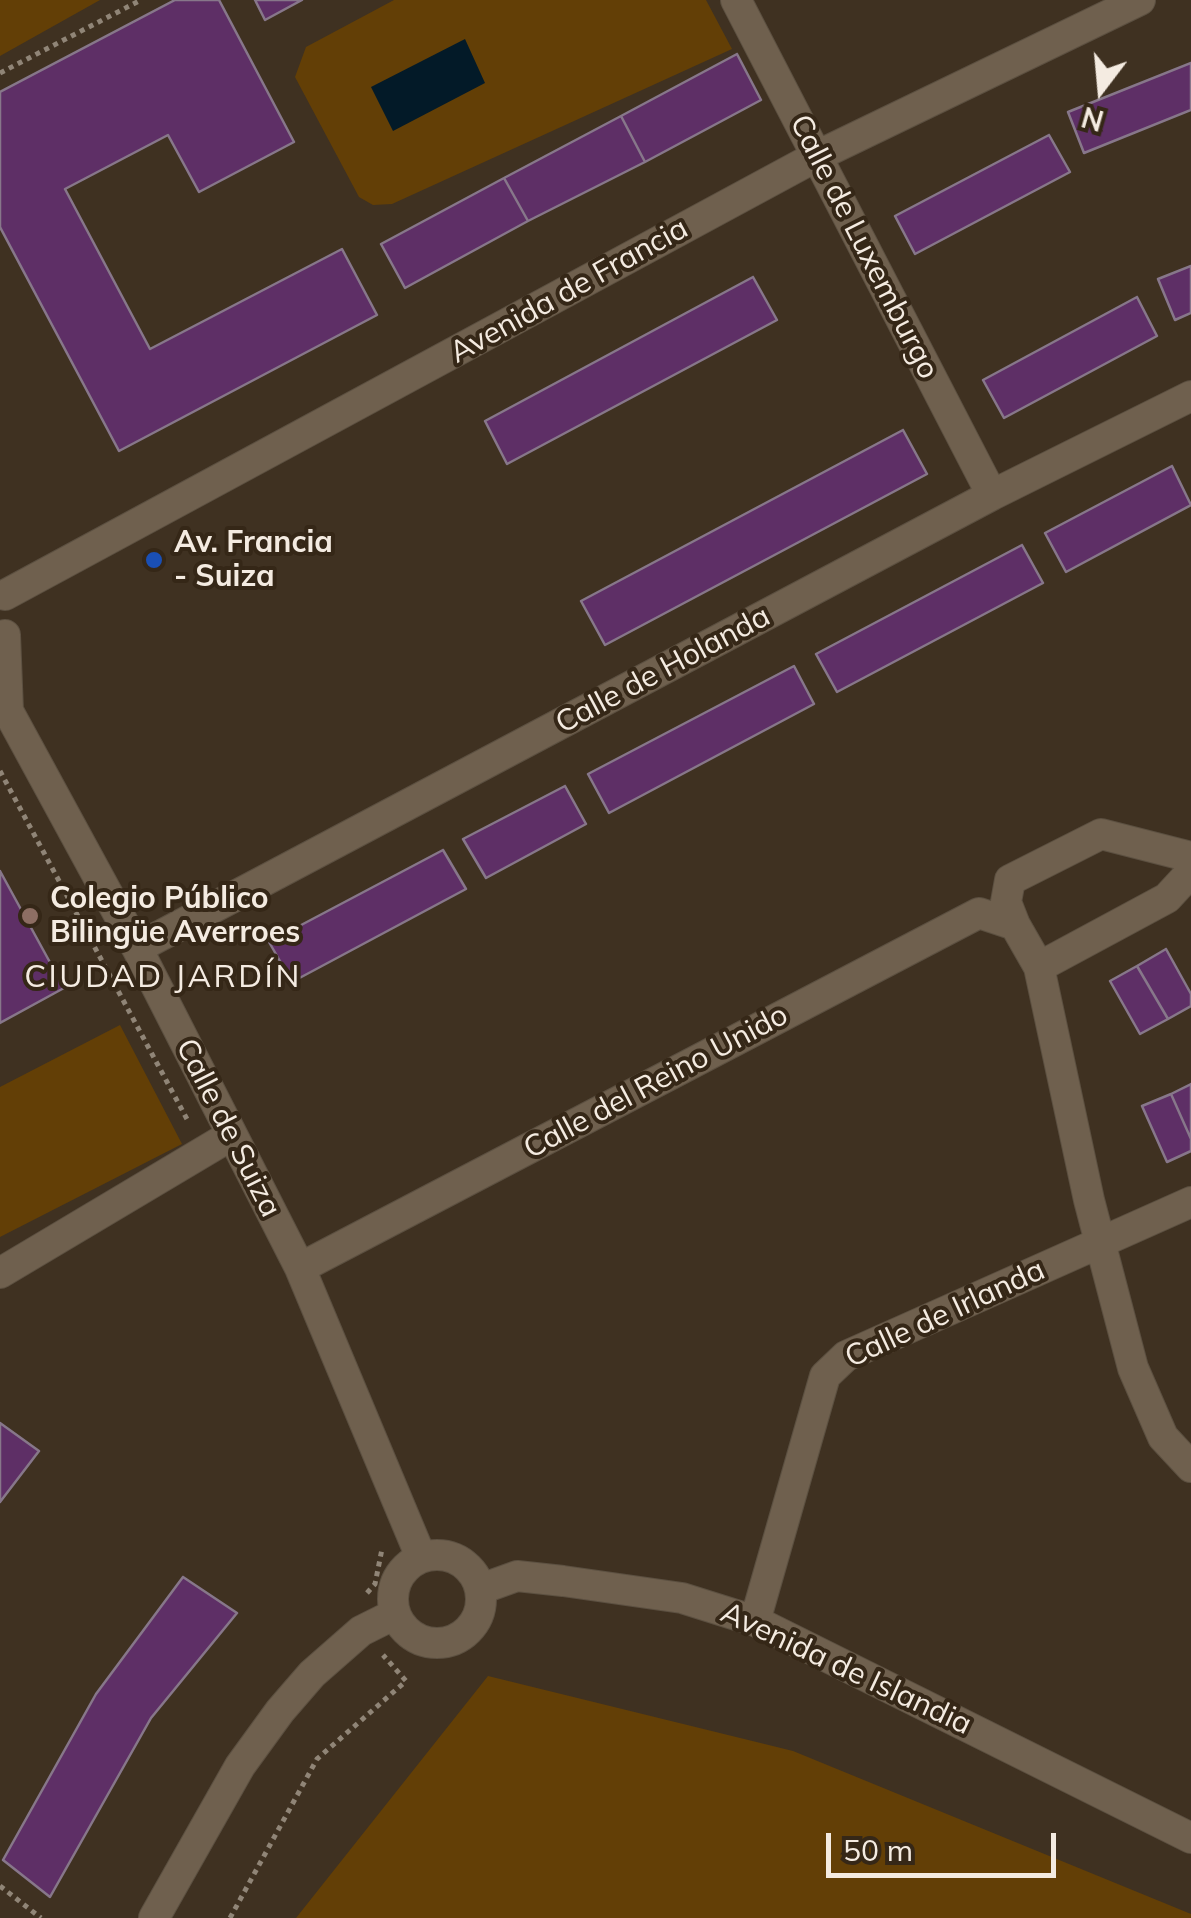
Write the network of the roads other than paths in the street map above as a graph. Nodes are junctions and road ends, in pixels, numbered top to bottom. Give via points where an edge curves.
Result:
1 (736, 0) edge
2 (1140, 0) edge
3 (817, 156) junction
4 (1191, 396) edge
5 (992, 495) junction
6 (3, 591) edge
7 (3, 640) edge
8 (4, 707) edge
9 (1191, 857) edge
10 (1191, 872) edge
11 (1015, 925) junction
12 (137, 948) junction
13 (1039, 966) junction
14 (217, 1144) junction
15 (1191, 1202) edge
16 (1102, 1241) junction
17 (300, 1268) junction
18 (0, 1274) edge
19 (1191, 1467) edge
20 (421, 1557) junction
21 (481, 1589) junction
22 (395, 1614) junction
23 (755, 1620) junction
24 (1191, 1838) edge
25 (154, 1918) edge

1 - 3 street, Calle de Luxemburgo
2 - 3 street, Avenida de Francia
3 - 5 street, Calle de Luxemburgo
3 - 6 street, Avenida de Francia
4 - 5 street, Calle de Holanda
5 - 12 street, Calle de Holanda
6 - 7 street via 10,615
7 - 8 street
8 - 12 street, Calle de Suiza
9 - 11 street via 1101,834 1010,880 1006,902
10 - 13 street via 1168,898
11 - 13 street
11 - 17 street, Calle del Reino Unido via 980,913
12 - 14 street, Calle de Suiza
13 - 16 street
14 - 17 street, Calle de Suiza
14 - 18 street
15 - 16 street, Calle de Irlanda
16 - 19 street via 1133,1368 1163,1438
16 - 23 street, Calle de Irlanda via 846,1356 824,1376
17 - 20 street, Calle de Suiza
20 - 21 street via 450,1556
20 - 22 street via 404,1568 394,1587
21 - 22 street via 472,1628 442,1644 404,1630
21 - 23 street, Avenida de Islandia via 517,1576 564,1580 682,1598
22 - 25 street via 360,1631 312,1674 240,1766
23 - 24 street, Avenida de Islandia

